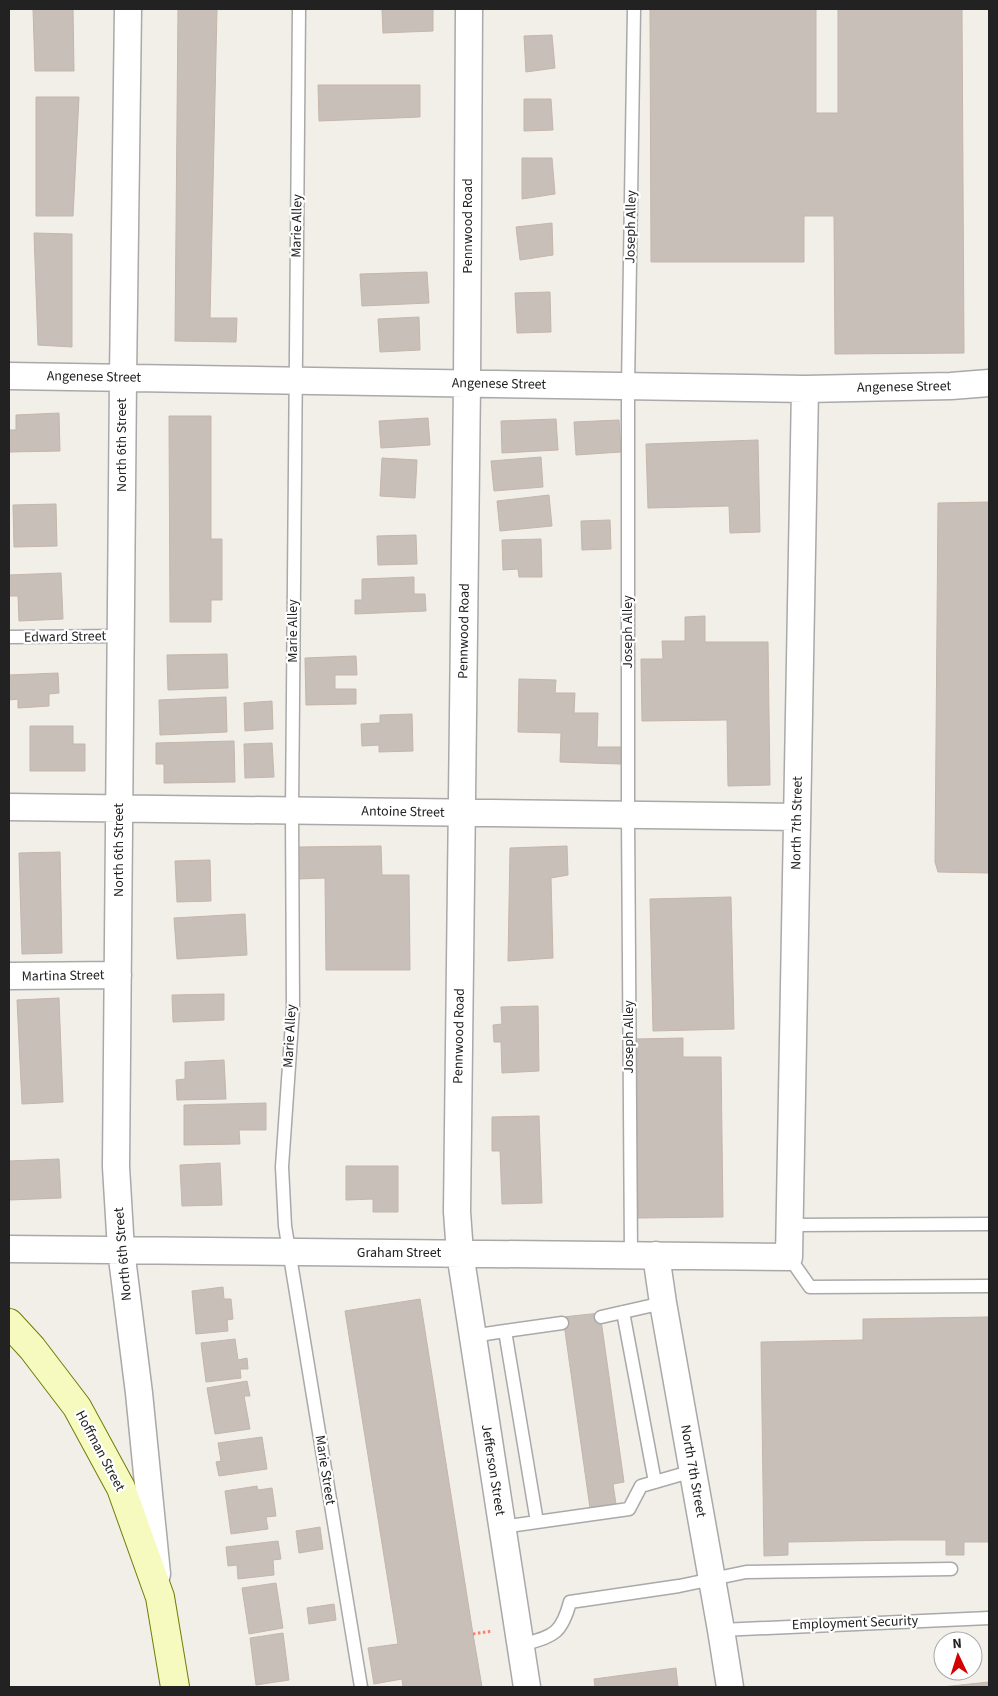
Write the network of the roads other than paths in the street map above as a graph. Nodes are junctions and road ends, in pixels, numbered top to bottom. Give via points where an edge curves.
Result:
1 (128, 9) edge
2 (299, 9) edge
3 (469, 9) edge
4 (634, 9) edge
5 (9, 376) edge
6 (123, 378) junction
7 (295, 381) junction
8 (989, 383) edge
9 (467, 384) junction
10 (628, 387) junction
11 (805, 389) junction
12 (121, 636) junction
13 (9, 638) edge
14 (9, 807) edge
15 (119, 809) junction
16 (292, 811) junction
17 (461, 813) junction
18 (628, 815) junction
19 (797, 817) junction
20 (118, 975) junction
21 (9, 976) edge
22 (989, 1224) edge
23 (790, 1225) junction
24 (9, 1249) edge
25 (121, 1250) junction
26 (290, 1252) junction
27 (460, 1253) junction
28 (643, 1255) junction
29 (789, 1256) junction
30 (989, 1286) edge
31 (663, 1303) junction
32 (623, 1312) junction
33 (601, 1317) dead end
34 (9, 1323) edge
35 (562, 1323) dead end
36 (505, 1331) junction
37 (472, 1336) junction
38 (693, 1471) junction
39 (655, 1482) junction
40 (537, 1522) junction
41 (502, 1528) junction
42 (951, 1569) dead end
43 (712, 1579) junction
44 (160, 1598) junction
45 (989, 1618) edge
46 (721, 1630) junction
47 (521, 1645) junction
48 (175, 1687) edge
49 (361, 1687) edge
50 (528, 1687) edge
51 (730, 1687) edge

1 - 6 street, North 6th Street
2 - 7 lane, Marie Alley
3 - 9 street, Pennwood Road
4 - 10 lane, Joseph Alley
5 - 6 street, Angenese Street
6 - 7 street, Angenese Street
6 - 12 street, North 6th Street
7 - 9 street, Angenese Street
7 - 16 lane, Marie Alley
8 - 11 street, Angenese Street
9 - 10 street, Angenese Street
9 - 17 street, Pennwood Road
10 - 11 street, Angenese Street
10 - 18 lane, Joseph Alley
11 - 19 street, North 7th Street
12 - 13 lane, Edward Street
12 - 15 street, North 6th Street
14 - 15 street, Antoine Street
15 - 16 street, Antoine Street
15 - 20 street, North 6th Street
16 - 17 street, Antoine Street
16 - 26 lane, Marie Alley via 293,1008 282,1167 285,1226
17 - 18 street, Antoine Street
17 - 27 street, Pennwood Road via 457,1169
18 - 19 street, Antoine Street
18 - 28 lane, Joseph Alley
19 - 23 street, North 7th Street
20 - 21 street, Martina Street
20 - 25 street, North 6th Street via 116,1167
22 - 23 lane
23 - 29 street, North 7th Street
24 - 25 street, Graham Street
25 - 26 street, Graham Street
25 - 44 street, North 6th Street
26 - 27 street, Graham Street
26 - 49 lane, Marie Street
27 - 28 street, Graham Street
27 - 37 street, Jefferson Street
28 - 29 street, Graham Street
28 - 31 street, North 7th Street
29 - 30 lane via 810,1287
31 - 32 lane
31 - 38 street, North 7th Street
32 - 33 lane
32 - 39 lane
34 - 44 street, Hoffman Street via 77,1407 121,1488
35 - 36 lane
36 - 37 lane
36 - 40 lane
37 - 41 street, Jefferson Street
38 - 39 lane
38 - 43 street, North 7th Street
39 - 40 lane via 641,1486 629,1509
40 - 41 lane
41 - 47 street, Jefferson Street
42 - 43 lane via 746,1572
43 - 46 street, North 7th Street
43 - 47 lane via 570,1602 558,1630 547,1638
44 - 48 street, North 6th Street
45 - 46 lane, Employment Security
46 - 51 street, North 7th Street
47 - 50 street, Jefferson Street

